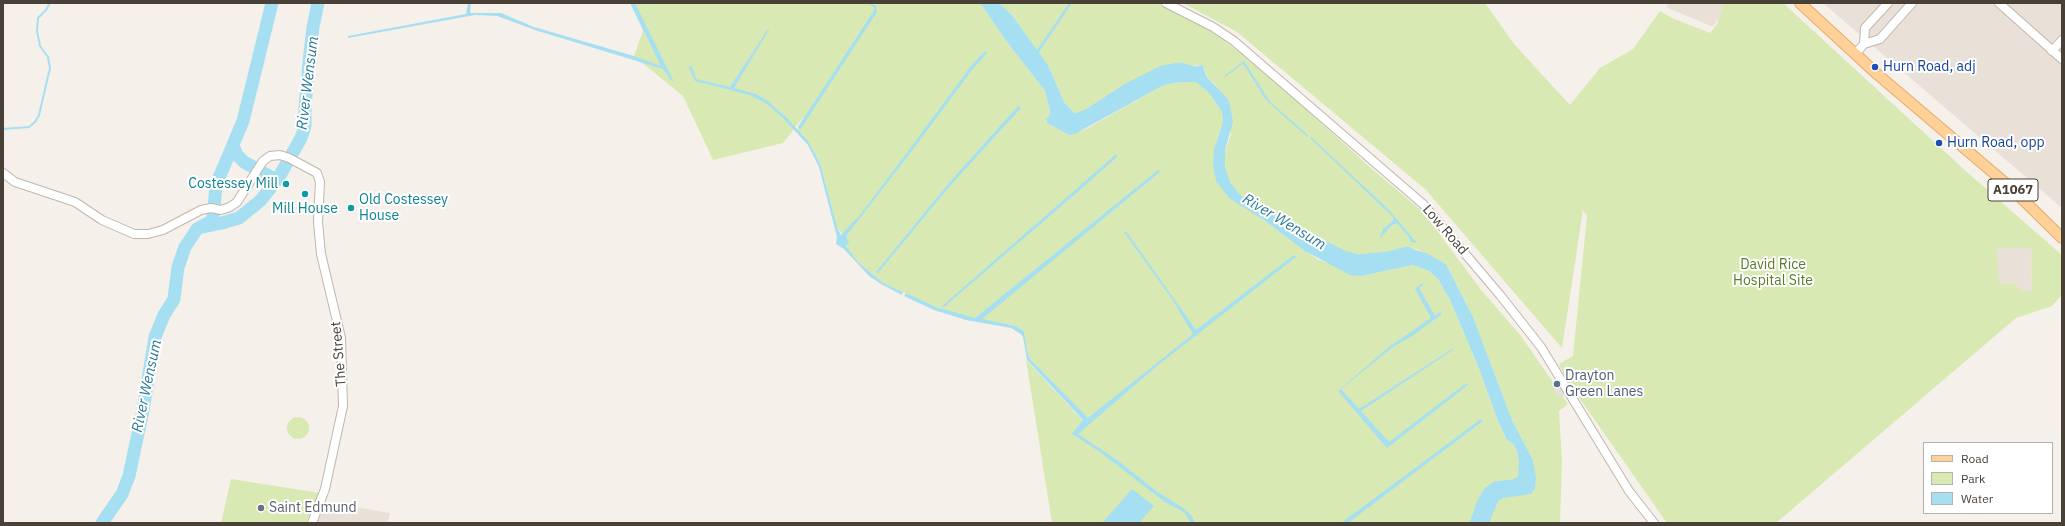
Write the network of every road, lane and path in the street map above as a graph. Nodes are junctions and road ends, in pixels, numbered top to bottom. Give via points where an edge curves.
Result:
1 (1166, 3) edge
2 (1800, 3) edge
3 (1888, 3) edge
4 (1912, 3) edge
5 (1999, 3) edge
6 (2062, 40) edge
7 (1864, 44) junction
8 (2052, 51) junction
9 (1856, 53) junction
10 (2062, 59) edge
11 (3, 173) edge
12 (2062, 238) edge
13 (312, 523) edge
14 (1654, 523) edge

1 - 14 street, Low Road via 1234,41 1423,204 1541,347 1629,491
2 - 9 main road, A1067
3 - 7 street via 1865,28
4 - 7 street via 1880,39
5 - 8 street
6 - 8 street
7 - 9 street
8 - 10 street
9 - 12 main road, A1067 via 1877,74 2010,187
11 - 13 street, The Street via 15,182 75,202 102,220 134,234 163,230 201,210 221,210 237,202 263,161 270,156 280,155 317,173 320,182 318,222 321,254 341,338 343,406 326,488

